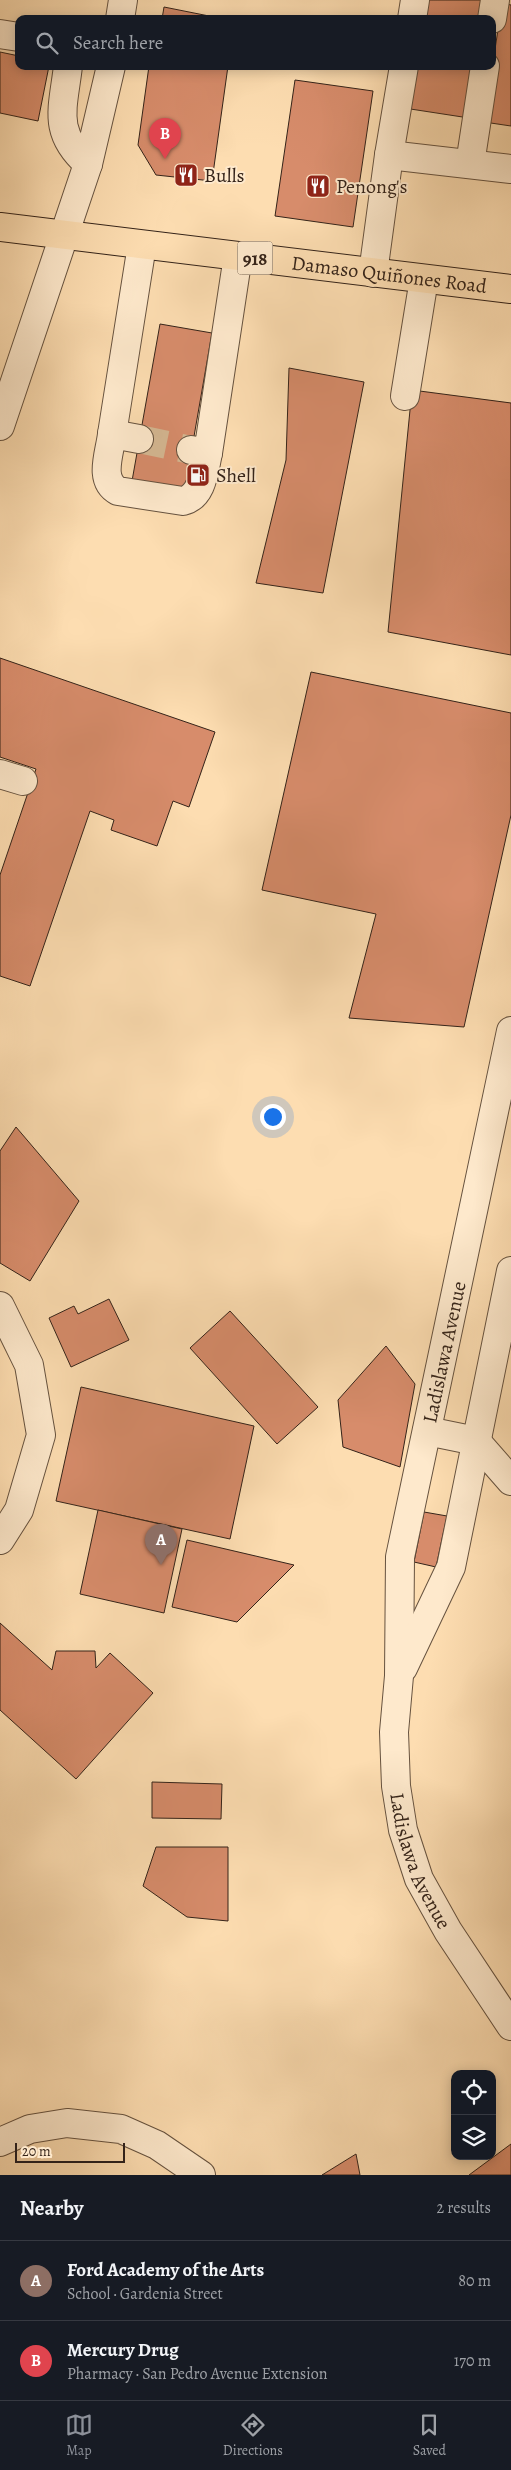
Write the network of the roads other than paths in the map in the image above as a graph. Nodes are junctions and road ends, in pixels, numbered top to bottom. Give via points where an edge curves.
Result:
1 (123, 0) edge
2 (415, 0) edge
3 (495, 0) edge
4 (121, 15) edge
5 (413, 15) edge
6 (493, 15) edge
7 (0, 34) edge
8 (15, 36) edge
9 (68, 70) edge
10 (110, 70) edge
11 (403, 70) edge
12 (483, 70) edge
13 (389, 155) junction
14 (88, 164) junction
15 (470, 164) junction
16 (511, 169) edge
17 (0, 227) edge
18 (65, 235) junction
19 (142, 245) junction
20 (238, 256) junction
21 (373, 273) junction
22 (424, 279) junction
23 (511, 289) edge
24 (405, 396) dead end
25 (0, 426) edge
26 (112, 434) junction
27 (139, 439) tunnel mouth
28 (511, 1031) edge
29 (511, 1271) edge
30 (0, 1306) edge
31 (427, 1431) junction
32 (476, 1441) junction
33 (511, 1481) edge
34 (0, 1540) edge
35 (399, 1676) junction
36 (511, 2026) edge
37 (0, 2142) edge
38 (201, 2175) edge

1 - 4 street
2 - 5 street
3 - 6 street
7 - 8 street
9 - 14 street via 62,116 64,131 71,150
10 - 14 street
11 - 13 street
12 - 15 street
13 - 15 street
13 - 21 street
14 - 18 street
15 - 16 street
17 - 18 main road, Damaso Quiñones Road / 918
18 - 19 main road, Damaso Quiñones Road / 918
18 - 25 street
19 - 20 main road, Damaso Quiñones Road / 918
19 - 26 street
20 - 21 main road, Damaso Quiñones Road / 918
20 - 26 street via 200,451 198,493 183,501 118,491 111,487 106,477
21 - 22 main road, Damaso Quiñones Road / 918
22 - 23 main road, Damaso Quiñones Road / 918
22 - 24 street
26 - 27 street
28 - 31 street, Ladislawa Avenue
29 - 32 street, Ladislawa Avenue
30 - 34 street via 29,1365 41,1435 19,1510
31 - 32 street
31 - 35 street, Ladislawa Avenue via 400,1557
32 - 33 street
32 - 35 street, Ladislawa Avenue via 451,1568
35 - 36 street, Ladislawa Avenue via 394,1732 396,1786 403,1830 419,1879 448,1931
37 - 38 street via 30,2129 67,2124 121,2129 157,2144

